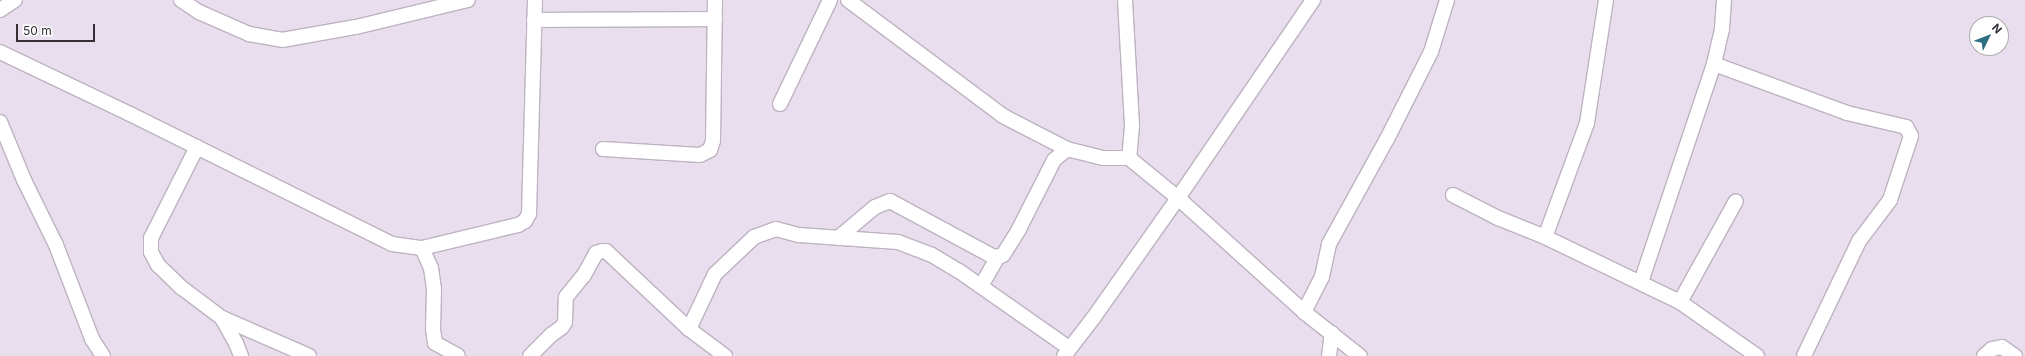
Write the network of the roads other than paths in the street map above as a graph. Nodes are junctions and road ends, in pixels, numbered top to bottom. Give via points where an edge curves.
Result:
1 (14, 0) edge
2 (180, 0) edge
3 (468, 0) edge
4 (535, 0) edge
5 (714, 0) edge
6 (830, 0) edge
7 (848, 0) edge
8 (1125, 0) edge
9 (1313, 0) edge
10 (1447, 0) edge
11 (1606, 0) edge
12 (1724, 0) edge
13 (0, 10) edge
14 (714, 19) junction
15 (534, 20) junction
16 (0, 52) edge
17 (1714, 64) junction
18 (780, 104) dead end
19 (0, 122) edge
20 (198, 147) junction
21 (602, 149) dead end
22 (1066, 149) junction
23 (1129, 158) junction
24 (1452, 195) dead end
25 (1178, 198) junction
26 (1736, 201) dead end
27 (1545, 237) junction
28 (838, 238) junction
29 (422, 248) junction
30 (998, 257) junction
31 (1641, 282) junction
32 (980, 286) junction
33 (1680, 302) junction
34 (1304, 312) junction
35 (222, 318) junction
36 (689, 329) junction
37 (1332, 333) junction
38 (1066, 352) edge
39 (103, 356) edge
40 (240, 356) edge
41 (309, 356) edge
42 (458, 356) edge
43 (530, 356) edge
44 (725, 356) edge
45 (1329, 356) edge
46 (1360, 356) edge
47 (1757, 356) edge
48 (1804, 356) edge
49 (1984, 356) edge
50 (2015, 356) edge

1 - 13 street
2 - 3 street via 199,12 248,34 282,40 356,27
4 - 15 street
5 - 14 street
6 - 18 street
7 - 22 street via 1003,116
8 - 23 street via 1132,126
9 - 25 street
10 - 34 street via 1431,52 1329,244 1322,277
11 - 27 street via 1587,123
12 - 17 street via 1722,29
14 - 15 street
14 - 21 street via 713,141 710,150 700,155
15 - 29 street via 529,214 518,225
16 - 20 street
17 - 31 street
17 - 48 street via 1847,113 1906,127 1911,136 1890,200 1859,241
19 - 39 street via 24,180 56,245 92,339
20 - 29 street via 392,244
20 - 35 street via 151,238 151,252 158,265 182,288
22 - 23 street via 1103,158
22 - 30 street via 1054,160 1019,229 1003,255
23 - 25 street
24 - 27 street via 1498,218
25 - 34 street
25 - 38 street via 1094,317
26 - 33 street
27 - 31 street
28 - 30 street via 875,207 890,201
28 - 32 street via 898,242 932,255
28 - 36 street via 799,235 776,229 754,237 716,274
29 - 42 street via 431,268 434,289 435,343
30 - 32 street
31 - 33 street
32 - 38 street
33 - 47 street
34 - 37 street
35 - 40 street
35 - 41 street
36 - 43 street via 606,251 602,251 596,253 584,275 566,296 565,322 562,327 550,335
36 - 44 street
37 - 45 street
37 - 46 street
49 - 50 street via 1992,349 2002,347

